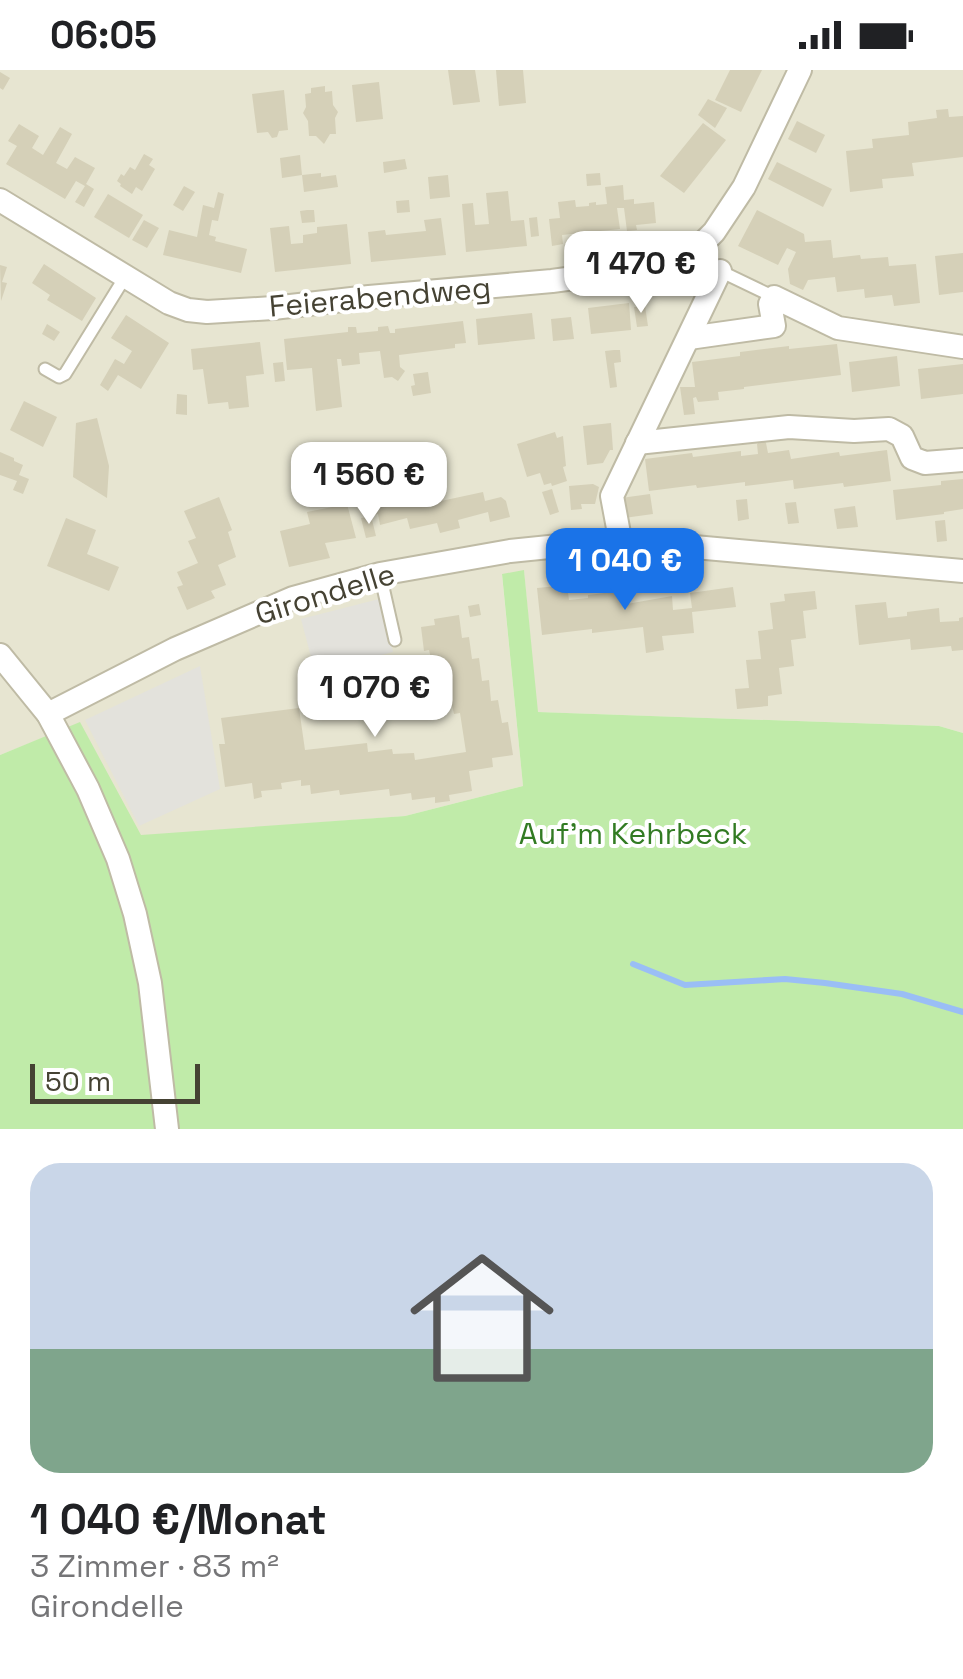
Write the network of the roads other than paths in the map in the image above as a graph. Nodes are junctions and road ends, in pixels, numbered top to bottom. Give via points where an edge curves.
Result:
1 (800, 70) edge
2 (0, 200) edge
3 (695, 251) junction
4 (720, 271) junction
5 (125, 277) junction
6 (774, 297) junction
7 (689, 338) junction
8 (963, 347) edge
9 (45, 369) dead end
10 (637, 443) junction
11 (963, 460) edge
12 (621, 544) junction
13 (963, 571) edge
14 (380, 574) junction
15 (395, 640) dead end
16 (0, 655) edge
17 (48, 714) junction
18 (167, 1129) edge

1 - 3 street via 744,187
2 - 5 street, Feierabendweg
3 - 4 lane
3 - 5 street, Feierabendweg via 626,272 552,282 207,312 169,303
4 - 6 lane
4 - 7 street
5 - 9 lane via 65,374
6 - 7 street via 774,326
6 - 8 street via 838,328
7 - 10 street
10 - 11 street via 789,427 888,428 925,464
10 - 12 street via 612,496
12 - 13 street, Girondelle
12 - 14 street, Girondelle via 510,551
14 - 15 lane
14 - 17 street, Girondelle via 250,615
16 - 17 street
17 - 18 street via 128,888 150,983

